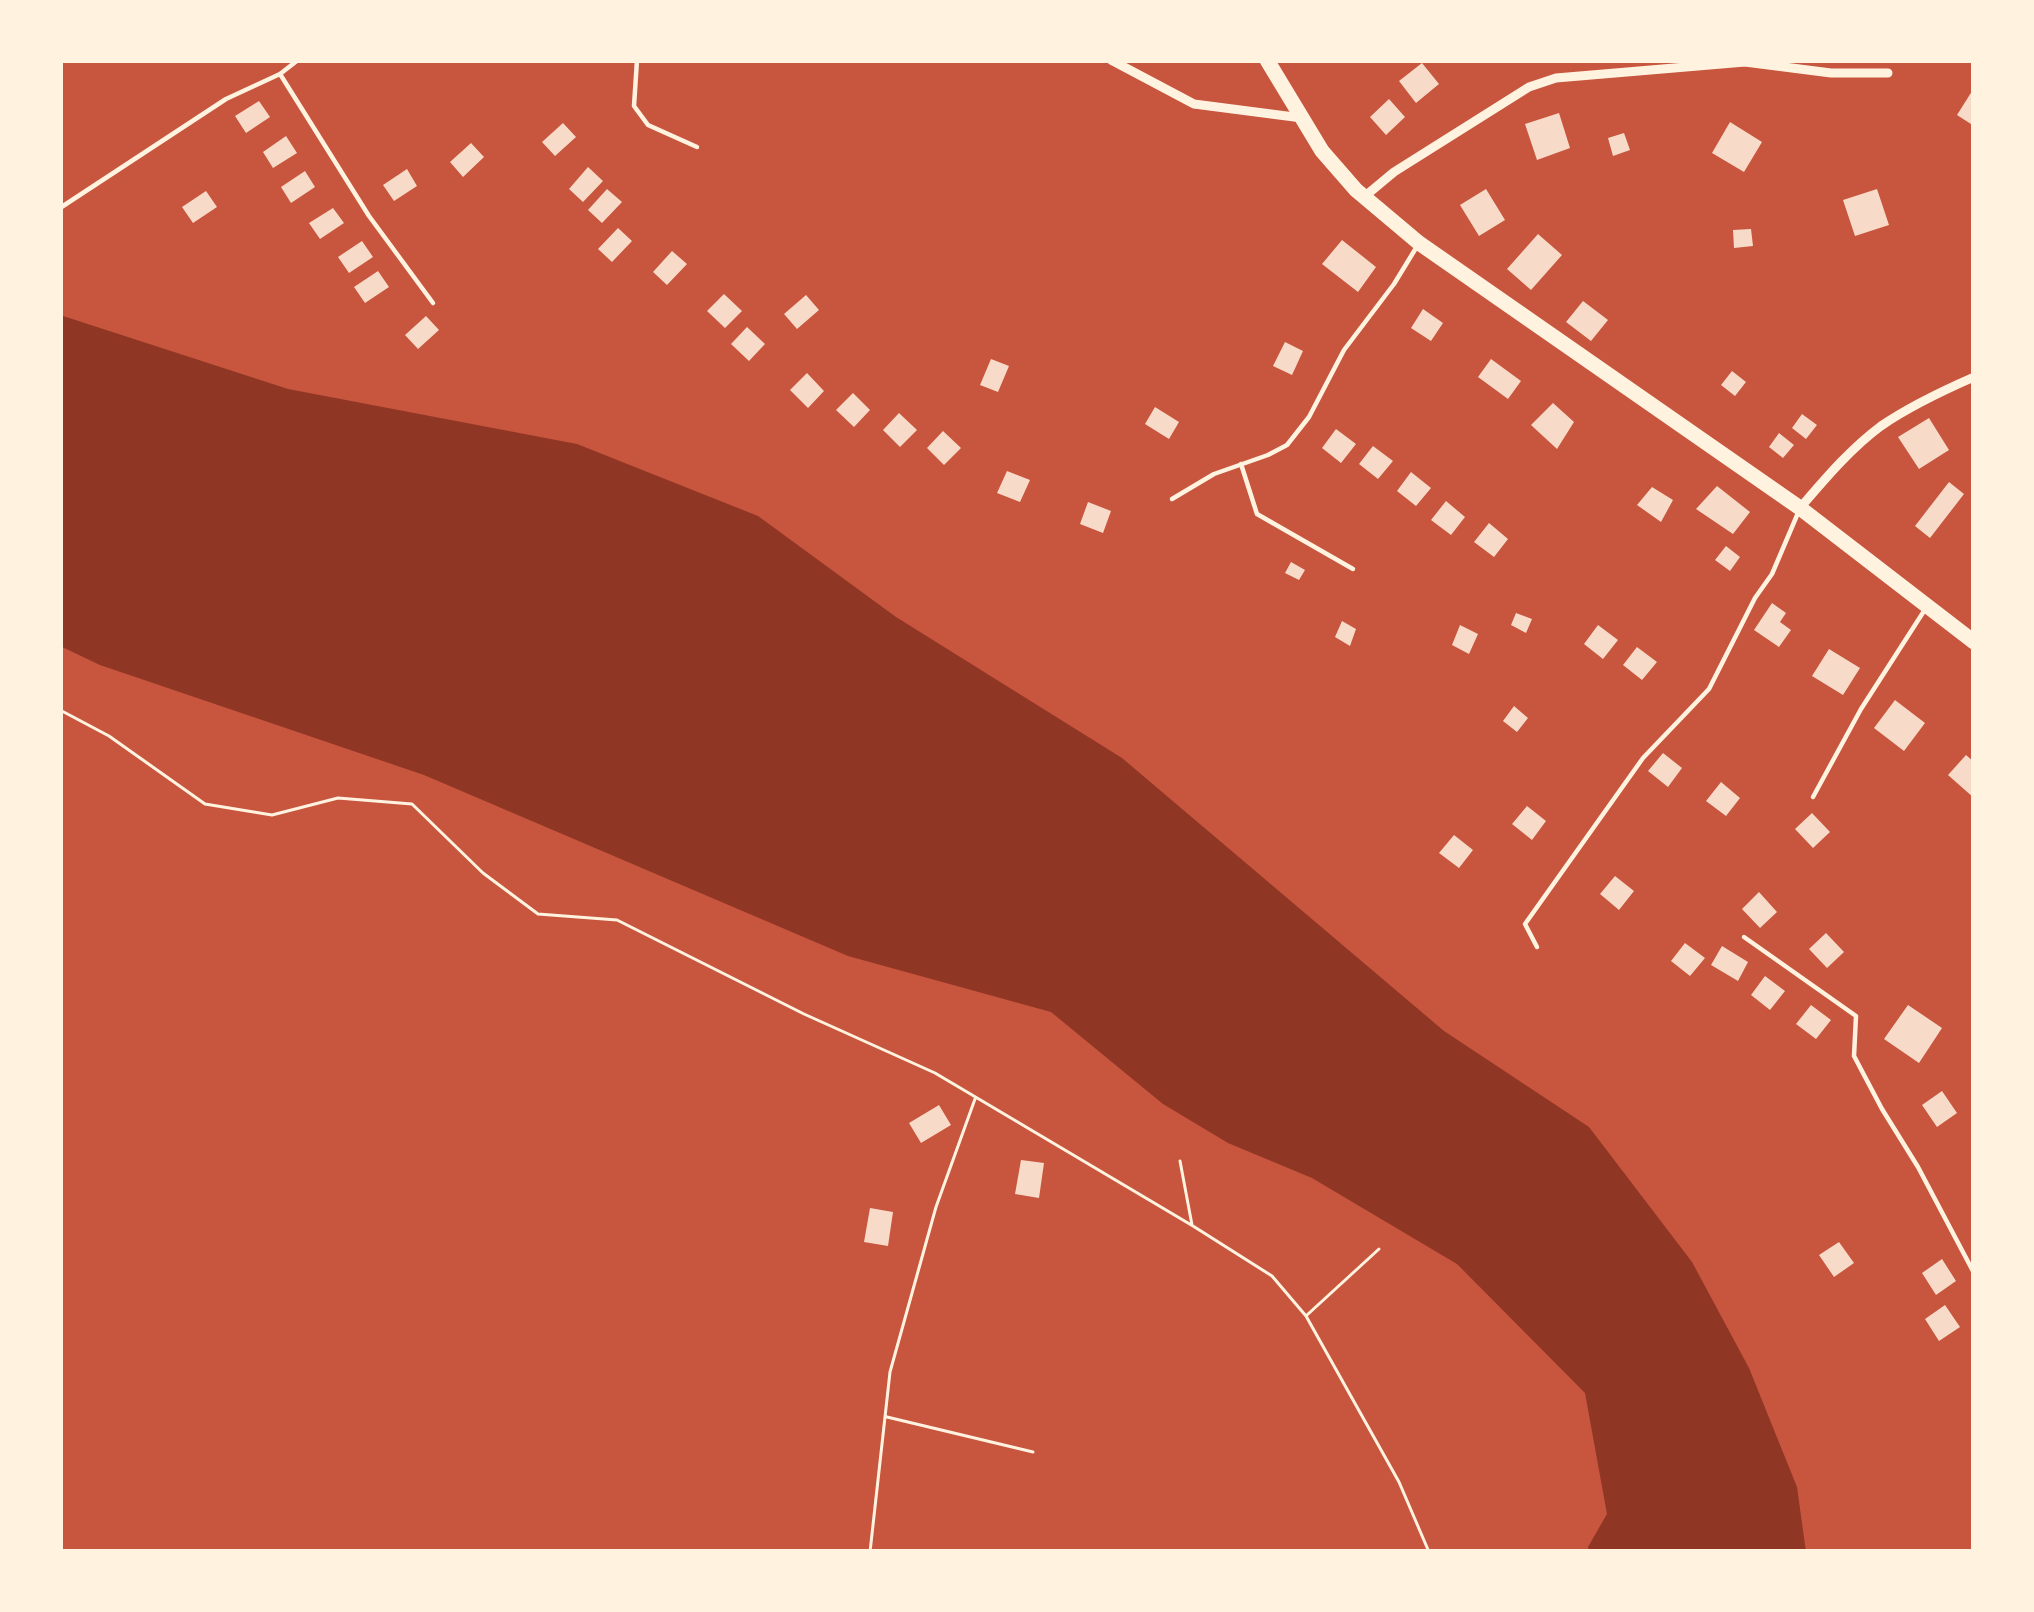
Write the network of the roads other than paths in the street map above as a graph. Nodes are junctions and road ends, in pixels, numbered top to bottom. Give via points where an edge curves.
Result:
1 (298, 60) edge
2 (637, 60) edge
3 (1268, 60) edge
4 (1110, 62) edge
5 (280, 74) junction
6 (1888, 74) dead end
7 (1302, 118) junction
8 (697, 147) dead end
9 (1364, 196) junction
10 (60, 208) edge
11 (1418, 244) junction
12 (433, 303) dead end
13 (1974, 377) edge
14 (1241, 464) junction
15 (1172, 499) dead end
16 (1800, 508) junction
17 (1353, 569) dead end
18 (1928, 606) junction
19 (1974, 641) edge
20 (1814, 797) dead end
21 (1744, 937) dead end
22 (1537, 947) dead end
23 (1974, 1273) edge

1 - 5 lane
2 - 8 lane via 634,106 648,125
3 - 7 main road
4 - 7 street via 1193,104
5 - 10 lane via 226,99
5 - 12 lane
6 - 9 street via 1745,62 1556,78 1529,87
7 - 9 main road
9 - 11 main road
11 - 14 lane via 1344,350 1310,417 1287,445
11 - 16 main road
13 - 16 street via 1879,428
14 - 15 lane
14 - 17 lane via 1257,514
16 - 18 main road
16 - 22 lane via 1709,689 1643,758 1525,924
18 - 19 main road
18 - 20 lane
21 - 23 lane via 1856,1016 1854,1055

